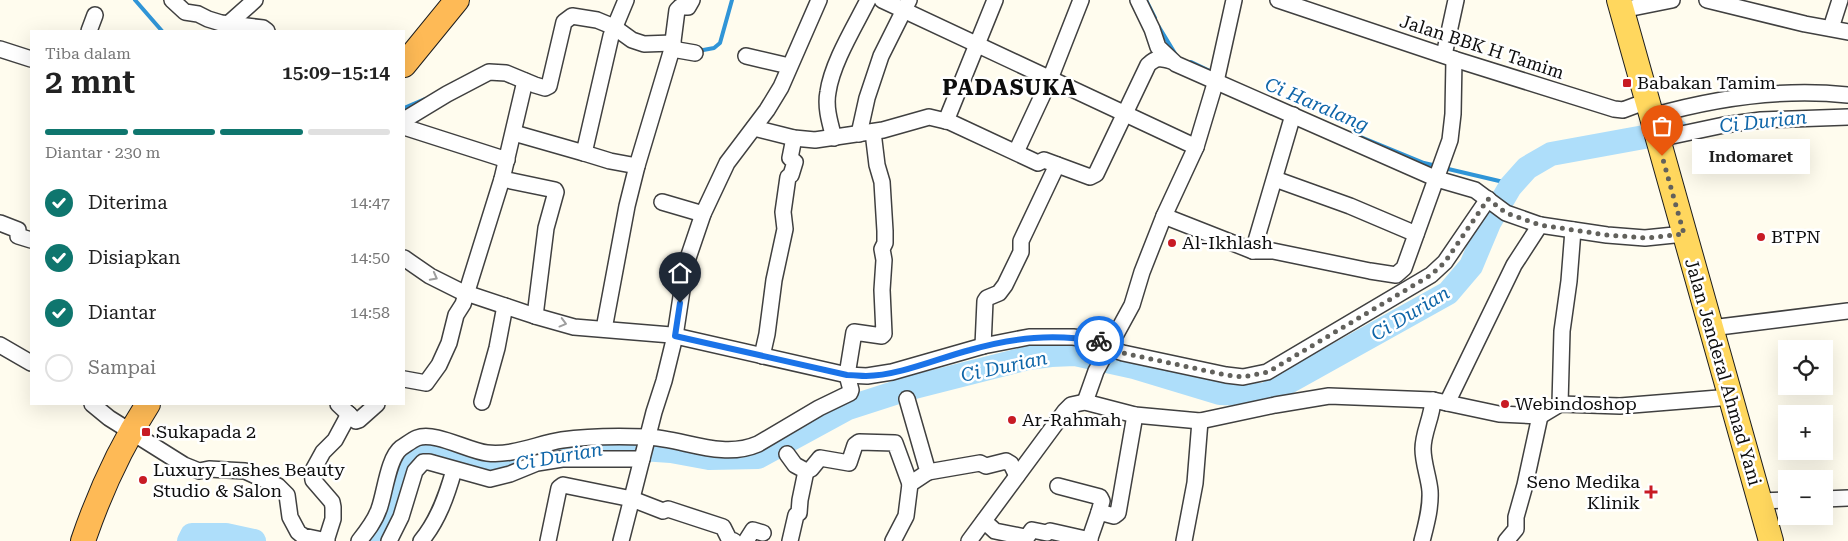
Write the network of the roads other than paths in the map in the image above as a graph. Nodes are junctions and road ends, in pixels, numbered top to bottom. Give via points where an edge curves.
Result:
1 (172, 0) edge
2 (255, 0) edge
3 (458, 0) edge
4 (626, 0) edge
5 (692, 0) edge
6 (819, 0) edge
7 (868, 0) edge
8 (882, 0) edge
9 (995, 0) edge
10 (1081, 0) edge
11 (1138, 0) edge
12 (1234, 0) edge
13 (1278, 0) edge
14 (1456, 0) edge
15 (1672, 0) edge
16 (1707, 0) edge
17 (1840, 0) edge
18 (1740, 3) edge
19 (1620, 5) edge
20 (907, 6) edge
21 (95, 15) dead end
22 (228, 24) junction
23 (1830, 28) junction
24 (89, 30) edge
25 (266, 30) edge
26 (612, 32) junction
27 (1848, 32) edge
28 (976, 45) junction
29 (672, 46) junction
30 (0, 48) edge
31 (695, 54) dead end
32 (746, 56) dead end
33 (1449, 57) junction
34 (30, 60) edge
35 (1171, 61) junction
36 (405, 64) edge
37 (790, 66) junction
38 (1218, 75) junction
39 (1050, 79) junction
40 (525, 81) junction
41 (1848, 95) edge
42 (1124, 114) junction
43 (1293, 116) junction
44 (1848, 116) edge
45 (405, 119) edge
46 (946, 121) junction
47 (1654, 124) junction
48 (405, 127) edge
49 (754, 128) junction
50 (514, 133) junction
51 (866, 133) junction
52 (794, 138) junction
53 (834, 138) junction
54 (1196, 147) junction
55 (1016, 152) junction
56 (584, 153) junction
57 (507, 160) junction
58 (1057, 165) junction
59 (637, 166) junction
60 (1440, 172) junction
61 (502, 179) junction
62 (1275, 179) junction
63 (1488, 199) junction
64 (662, 202) dead end
65 (704, 214) junction
66 (1164, 216) junction
67 (0, 223) edge
68 (1540, 225) junction
69 (1573, 230) junction
70 (1416, 234) junction
71 (1684, 234) junction
72 (30, 240) edge
73 (1253, 250) junction
74 (405, 259) edge
75 (466, 293) junction
76 (505, 306) junction
77 (1848, 311) edge
78 (535, 316) junction
79 (1711, 328) junction
80 (604, 329) junction
81 (675, 336) junction
82 (0, 345) edge
83 (983, 346) junction
84 (1109, 347) junction
85 (762, 356) junction
86 (30, 362) edge
87 (847, 375) junction
88 (405, 379) edge
89 (1731, 397) junction
90 (907, 399) dead end
91 (482, 402) dead end
92 (1085, 402) junction
93 (1440, 402) junction
94 (1560, 404) junction
95 (93, 405) edge
96 (147, 405) edge
97 (376, 405) edge
98 (344, 409) edge
99 (1135, 416) junction
100 (1540, 416) junction
101 (1200, 421) junction
102 (130, 431) junction
103 (450, 444) junction
104 (645, 448) junction
105 (786, 454) dead end
106 (448, 467) junction
107 (806, 471) junction
108 (928, 472) junction
109 (1017, 476) junction
110 (910, 484) junction
111 (1058, 486) dead end
112 (1848, 498) edge
113 (632, 499) junction
114 (1833, 499) edge
115 (1778, 500) edge
116 (1760, 501) junction
117 (1099, 512) junction
118 (984, 521) junction
119 (763, 533) dead end
120 (1089, 540) edge
121 (83, 541) edge
122 (326, 541) edge
123 (359, 541) edge
124 (389, 541) edge
125 (421, 541) edge
126 (548, 541) edge
127 (621, 541) edge
128 (734, 541) edge
129 (746, 541) edge
130 (790, 541) edge
131 (893, 541) edge
132 (969, 541) edge
133 (1184, 541) edge
134 (1422, 541) edge
135 (1506, 541) edge
136 (1771, 541) edge

1 - 22 street via 185,12
2 - 22 street
3 - 36 highway
4 - 26 street
5 - 29 street via 690,6 677,10
6 - 37 street
7 - 53 street via 839,58 828,92 827,108
8 - 20 street
9 - 28 street
10 - 39 street
11 - 35 street via 1158,47
12 - 38 street
13 - 33 street, Jalan BBK H Tamim
14 - 33 street
15 - 19 street
16 - 18 street
17 - 23 street
18 - 23 street via 1804,24
19 - 47 main road, Jalan Jenderal Ahmad Yani
20 - 28 street
20 - 51 street via 880,56 867,98
21 - 24 street
22 - 25 street
23 - 27 street
26 - 29 street via 644,44
26 - 40 street via 597,20 566,18 549,86 545,88
26 - 56 street
28 - 39 street
28 - 46 street
29 - 31 street
29 - 59 street
30 - 34 street
32 - 37 street
33 - 47 street, Jalan BBK H Tamim
33 - 60 street via 1453,114 1450,140
35 - 38 street via 1189,71
35 - 42 street via 1154,59 1148,65
37 - 49 street via 781,87
38 - 43 street
38 - 54 street
39 - 42 street
39 - 55 street
40 - 45 street via 506,73 488,72
40 - 50 street
41 - 47 street via 1750,95 1682,107
42 - 54 street
42 - 58 street via 1096,174 1090,177
43 - 60 street
43 - 62 street
44 - 47 street via 1724,125
46 - 51 street via 929,118
46 - 55 street
47 - 71 main road, Jalan Jenderal Ahmad Yani
48 - 57 street
49 - 52 street
49 - 65 street via 728,163
50 - 56 street
50 - 57 street
51 - 53 street
51 - 87 street via 882,182 884,334 854,332
52 - 53 street
52 - 85 street via 790,158 794,162 783,212 786,230
54 - 66 street
55 - 58 street via 1038,163 1044,160
56 - 59 street
57 - 61 street
58 - 83 street via 1021,241 1020,252 1005,285 985,301
59 - 80 street
60 - 63 street
60 - 70 street
61 - 75 street
61 - 78 street via 556,192 546,228
62 - 70 street
62 - 73 street
63 - 68 street via 1504,212
63 - 84 street via 1445,262 1431,275 1268,372 1243,377 1226,375 1123,353
64 - 65 street
65 - 81 street via 684,271
66 - 73 street
66 - 84 street via 1132,305
67 - 72 street via 18,230 18,236
68 - 69 street
68 - 93 street via 1514,265
69 - 71 street via 1646,238
69 - 94 street via 1562,331
70 - 73 street via 1404,268 1396,275
71 - 79 main road, Jalan Jenderal Ahmad Yani
74 -> 75 street via 430,276
75 - 76 street
75 - 88 street via 439,365 426,383
76 - 78 street
76 - 91 street
77 - 79 street
78 -> 80 street via 574,326
79 - 89 main road, Jalan Jenderal Ahmad Yani
80 - 81 street
81 - 85 street
81 - 104 street
82 - 86 street
83 - 84 street via 1051,336 1073,337
83 - 87 street via 892,372
84 - 92 street
85 - 87 street
87 - 104 street via 850,393 750,448
89 - 94 street via 1620,406
89 - 116 main road, Jalan Jenderal Ahmad Yani
90 - 108 street
92 - 99 street
92 - 109 street via 1071,405 1064,411
93 - 100 street via 1499,414
93 - 101 street via 1329,396
93 - 134 street via 1425,431 1423,451 1430,492
94 - 100 street
95 - 102 street
96 - 102 highway
97 - 98 street via 359,420 354,420
98 - 122 street via 336,440 323,452 312,472 313,480 332,502 333,519
99 - 101 street
99 - 117 street via 1118,513 1114,516
100 - 135 street via 1516,529
101 - 133 street via 1195,483
102 - 121 highway
102 - 122 street via 199,471 245,471 278,486 287,495 290,517 298,532
103 - 104 street via 487,453 506,453 562,440
103 - 106 street
103 - 123 street via 434,438 421,438 399,450 376,516
104 - 106 street via 604,458 562,458 490,479
104 - 113 street
105 - 107 street via 795,465
106 - 124 street via 421,463
106 - 125 street via 440,511
107 - 110 street via 820,458 849,463 859,442 895,443
107 - 130 street via 800,513 796,515
108 - 109 street via 1006,461
108 - 110 street
109 - 118 street
110 - 131 street via 906,516
111 - 117 street via 1100,497
112 - 114 street
113 - 126 street via 561,485
113 - 127 street
113 - 128 street via 723,527 729,539
115 - 116 street
116 - 136 main road, Jalan Jenderal Ahmad Yani
117 - 120 street
118 - 120 street via 995,531 1025,537 1032,530 1047,533 1050,530
118 - 132 street
119 - 129 street via 753,530

